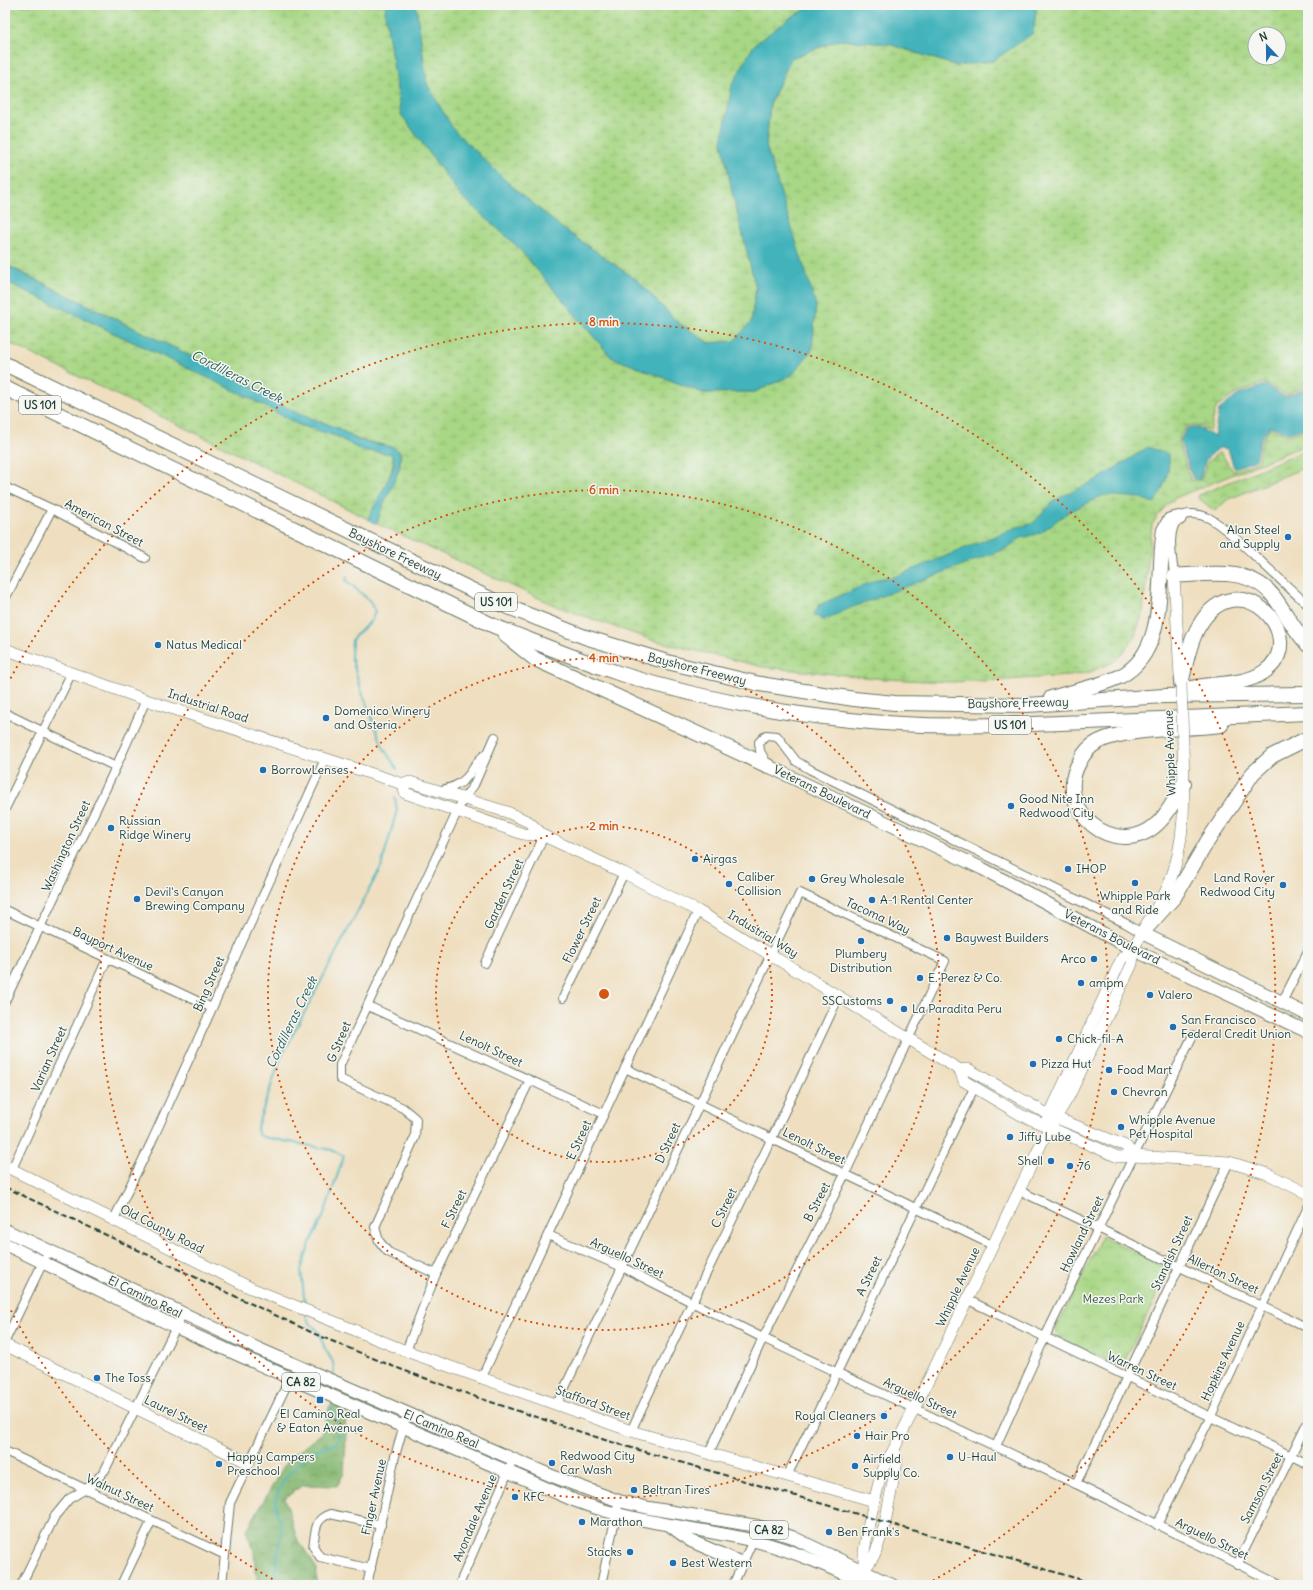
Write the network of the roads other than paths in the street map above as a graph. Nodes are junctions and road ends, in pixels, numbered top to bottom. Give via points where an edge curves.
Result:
1 (5, 364) edge
2 (5, 388) edge
3 (5, 393) edge
4 (75, 422) junction
5 (5, 487) edge
6 (52, 509) junction
7 (1178, 518) junction
8 (145, 558) dead end
9 (1174, 576) junction
10 (5, 600) edge
11 (1308, 605) edge
12 (494, 626) junction
13 (1308, 645) edge
14 (5, 649) edge
15 (71, 674) junction
16 (1181, 684) junction
17 (1308, 694) edge
18 (1164, 696) junction
19 (146, 700) junction
20 (1027, 705) junction
21 (5, 713) edge
22 (1304, 713) edge
23 (43, 731) junction
24 (495, 737) dead end
25 (1308, 738) edge
26 (487, 753) junction
27 (325, 759) junction
28 (768, 766) junction
29 (116, 767) junction
30 (403, 784) junction
31 (1184, 784) junction
32 (439, 791) junction
33 (463, 799) junction
34 (5, 809) edge
35 (458, 810) junction
36 (544, 836) junction
37 (624, 873) junction
38 (800, 893) joint
39 (5, 910) edge
40 (698, 911) junction
41 (40, 927) junction
42 (1142, 933) junction
43 (1134, 950) junction
44 (1308, 951) edge
45 (771, 954) junction
46 (108, 959) junction
47 (945, 961) joint
48 (485, 963) dead end
49 (839, 996) junction
50 (563, 998) dead end
51 (5, 1001) edge
52 (1282, 1002) junction
53 (368, 1006) junction
54 (1256, 1007) junction
55 (212, 1008) junction
56 (1308, 1015) edge
57 (1308, 1032) edge
58 (1193, 1035) dead end
59 (908, 1040) junction
60 (625, 1068) junction
61 (960, 1070) junction
62 (530, 1080) junction
63 (975, 1086) junction
64 (700, 1104) junction
65 (604, 1114) junction
66 (1053, 1116) junction
67 (1047, 1130) junction
68 (772, 1139) junction
69 (1134, 1156) junction
70 (1229, 1162) junction
71 (8, 1167) edge
72 (845, 1174) junction
73 (1018, 1190) junction
74 (1308, 1194) edge
75 (1308, 1207) edge
76 (915, 1208) junction
77 (114, 1219) junction
78 (1099, 1228) junction
79 (5, 1230) edge
80 (548, 1235) junction
81 (5, 1244) edge
82 (992, 1245) junction
83 (49, 1250) junction
84 (43, 1262) junction
85 (622, 1267) junction
86 (1179, 1267) junction
87 (436, 1274) junction
88 (966, 1300) junction
89 (691, 1303) junction
90 (1262, 1306) junction
91 (308, 1312) joint
92 (182, 1315) junction
93 (176, 1327) junction
94 (1308, 1328) edge
95 (1045, 1337) junction
96 (763, 1338) junction
97 (5, 1341) edge
98 (5, 1345) edge
99 (406, 1351) junction
100 (836, 1372) junction
101 (290, 1378) junction
102 (1128, 1378) junction
103 (481, 1379) junction
104 (557, 1404) junction
105 (136, 1409) junction
106 (914, 1409) junction
107 (1211, 1416) junction
108 (406, 1420) junction
109 (1308, 1421) edge
110 (631, 1431) junction
111 (996, 1446) junction
112 (894, 1449) junction
113 (5, 1452) edge
114 (709, 1453) junction
115 (1292, 1456) junction
116 (249, 1463) junction
117 (1308, 1464) edge
118 (510, 1466) junction
119 (787, 1476) junction
120 (1076, 1484) junction
121 (84, 1490) junction
122 (874, 1501) junction
123 (618, 1507) junction
124 (151, 1522) junction
125 (381, 1524) junction
126 (669, 1525) junction
127 (1157, 1525) junction
128 (753, 1540) junction
129 (225, 1555) junction
130 (742, 1563) junction
131 (1237, 1565) junction
132 (371, 1569) junction
133 (862, 1581) edge
134 (21, 1585) edge
135 (121, 1585) edge
136 (222, 1585) edge
137 (367, 1585) edge
138 (459, 1585) edge
139 (601, 1585) edge
140 (733, 1585) edge
141 (892, 1585) edge
142 (1280, 1585) edge

1 - 20 highway, Bayshore Freeway / US 101 via 464,587 585,637 710,673 854,699 895,703
2 - 4 highway, Bayshore Freeway / US 101
3 - 4 highway
4 - 12 highway, Bayshore Freeway / US 101
5 - 6 street, American Street
6 - 8 street, American Street
6 - 10 street, American Street
7 - 9 street, Whipple Avenue via 1173,528
7 - 11 street via 1187,514 1209,518 1234,537
7 - 20 highway via 1170,520 1164,530 1156,620 1152,639 1143,657 1131,670 1115,678
9 - 13 highway via 1225,573 1250,578 1275,598 1295,630
9 - 16 main road, Whipple Avenue
12 - 22 highway, Bayshore Freeway / US 101 via 576,658 662,686 757,707 851,720 940,726
12 - 28 highway via 535,659
14 - 15 main road, Industrial Road
15 - 19 main road, Industrial Road
15 - 23 street
16 - 18 highway via 1195,633 1216,606 1232,600 1248,600 1261,606 1271,615 1278,627 1280,648 1274,661 1264,672 1243,681 1194,687
16 - 31 main road, Whipple Avenue, bridge
17 - 18 highway, Bayshore Freeway / US 101
18 - 20 highway, Bayshore Freeway / US 101
19 - 27 main road, Industrial Road
19 - 29 street, Washington Street
21 - 23 street
22 - 31 highway via 1211,726 1133,733 1106,739 1092,746 1081,758 1073,786 1075,802 1088,822 1102,832 1126,837 1143,833 1158,824
23 - 29 street
23 - 34 street
24 - 26 street
25 - 42 highway via 1272,756 1253,773 1175,896
26 - 32 street via 480,757 466,778 452,787
26 - 33 street, G Street via 474,785
27 - 30 main road, Industrial Road
27 - 55 street, Bing Street
28 - 42 street, Veterans Boulevard via 759,747 762,738 771,734 780,738 796,761 811,770
28 - 43 main road, Veterans Boulevard via 983,870
29 - 41 street, Washington Street
30 - 32 main road, Industrial Road via 410,782
30 - 35 main road, Industrial Road via 405,793
31 - 42 main road, Whipple Avenue via 1184,814 1177,860 1168,887
32 - 33 main road, Industrial Road
33 - 35 street, G Street
33 - 36 main road, Industrial Way via 507,812 529,822
35 - 36 main road, Industrial Way via 523,834
35 - 53 street, G Street
36 - 37 main road, Industrial Way
36 - 48 street, Garden Street
37 - 40 main road, Industrial Way
37 - 50 street, Flower Street
38 - 45 street, D Street
38 - 47 street, Tacoma Way
39 - 41 street, Bayport Avenue
40 - 45 main road, Industrial Way
40 - 60 street, E Street
41 - 46 street, Bayport Avenue
41 - 51 street, Washington Street
42 - 43 main road, Whipple Avenue
42 - 52 main road, Veterans Boulevard
43 - 54 main road, Veterans Boulevard
43 - 66 main road, Whipple Avenue via 1122,958
44 - 52 street
45 - 49 main road, Industrial Way
45 - 64 street, D Street
46 - 55 street, Bayport Avenue
46 - 71 street, Varian Street
47 - 59 street, B Street
49 - 59 main road, Industrial Way
49 - 68 street, C Street
52 - 54 main road
52 - 56 main road, Veterans Boulevard
53 - 62 street, Lenolt Street
53 - 87 street, G Street via 340,1065 340,1079 403,1108 416,1119 415,1137 375,1227 378,1241 388,1252
54 - 57 main road, Veterans Boulevard
55 - 77 street, Bing Street
58 - 69 street, Howland Street
59 - 61 main road, Industrial Way
59 - 72 street, B Street
60 - 64 street, Lenolt Street
60 - 65 street, E Street
61 - 63 main road, Industrial Way via 964,1081
61 - 66 main road, Industrial Way via 968,1069
62 - 65 street, Lenolt Street
62 - 87 street, F Street
63 - 67 main road, Industrial Way
63 - 76 street, A Street
64 - 68 street, Lenolt Street
64 - 85 street, D Street
65 - 80 street, E Street
66 - 67 main road, Whipple Avenue
66 - 69 main road, Industrial Way via 1126,1146
67 - 69 main road, Industrial Way via 1118,1157
67 - 73 main road, Whipple Avenue
68 - 72 street, Lenolt Street
68 - 89 street, C Street
69 - 70 main road, Industrial Way
69 - 78 street, Howland Street
70 - 74 main road, Industrial Way via 1268,1174
70 - 86 street, Standish Street
71 - 77 main road, Old County Road
72 - 76 street, Lenolt Street
72 - 96 street, B Street
73 - 78 street, Allerton Street
73 - 82 main road, Whipple Avenue
75 - 90 street, Hopkins Avenue
76 - 82 street, Lenolt Street
76 - 100 street, A Street
77 - 91 main road, Old County Road via 251,1288
78 - 86 street, Allerton Street
78 - 95 street, Howland Street
79 - 83 main road, El Camino Real / CA 82
80 - 85 street, Arguello Street
80 - 103 street, E Street
81 - 84 main road, El Camino Real / CA 82
82 - 88 main road, Whipple Avenue
83 - 84 street
83 - 92 main road, El Camino Real / CA 82
84 - 93 main road, El Camino Real / CA 82
84 - 97 street
85 - 89 street, Arguello Street
85 - 104 street, D Street
86 - 90 street, Allerton Street
86 - 102 street, Standish Street
87 - 99 street, F Street
88 - 95 street, Warren Street
88 - 106 main road, Whipple Avenue
89 - 96 street, Arguello Street
89 - 110 street, C Street
90 - 94 street, Allerton Street
90 - 107 street, Hopkins Avenue
91 - 99 main road, Stafford Street
92 - 93 street
92 - 108 main road, El Camino Real / CA 82
93 - 101 main road, El Camino Real / CA 82
93 - 105 street
95 - 102 street, Warren Street
95 - 111 street, Howland Street
96 - 100 street, Arguello Street
96 - 114 street, B Street
98 - 105 main road, Laurel Street
99 - 103 main road, Stafford Street
100 - 106 street, Arguello Street
100 - 119 street, A Street
101 - 108 main road, El Camino Real / CA 82
101 - 116 street
102 - 107 street, Warren Street
102 - 120 street, Standish Street
103 - 104 main road, Stafford Street
104 - 110 main road, Stafford Street
105 - 116 main road, Laurel Street
105 - 121 street via 105,1470
106 - 111 street, Arguello Street
106 - 112 main road, Whipple Avenue
107 - 115 street, Warren Street
107 - 127 street, Hopkins Avenue
108 - 118 main road, El Camino Real / CA 82
108 - 125 street, Finger Avenue via 395,1456
109 - 115 street, Samson Street
110 - 114 main road, Stafford Street
111 - 120 street, Arguello Street
112 - 122 main road, Whipple Avenue via 882,1470
112 - 133 main road via 897,1461 884,1528
113 - 121 street, Walnut Street
114 - 119 main road, Stafford Street
115 - 117 street, Warren Street
115 - 131 street, Samson Street
116 - 129 street via 230,1503
118 - 123 main road, El Camino Real / CA 82
118 - 138 street, Avondale Avenue
119 - 122 main road, Stafford Street
120 - 127 street, Arguello Street
121 - 124 street, Walnut Street
121 - 134 street via 69,1499 55,1516
122 - 133 main road, Whipple Avenue via 864,1552
123 - 126 main road, El Camino Real / CA 82
123 - 133 main road, El Camino Real / CA 82 via 649,1508 756,1526 792,1537
123 - 139 street
124 - 129 street, Walnut Street
124 - 135 street
125 - 132 street, Finger Avenue
125 - 132 street via 330,1514 322,1516 318,1521 313,1546 320,1557
126 - 128 main road, El Camino Real / CA 82
126 - 130 main road via 691,1541
127 - 131 street, Arguello Street
128 - 130 street
128 - 133 main road, El Camino Real / CA 82 via 788,1551
129 - 136 street
130 - 140 street
131 - 142 street, Arguello Street
132 - 137 street, Finger Avenue
133 - 141 main road, El Camino Real / CA 82

